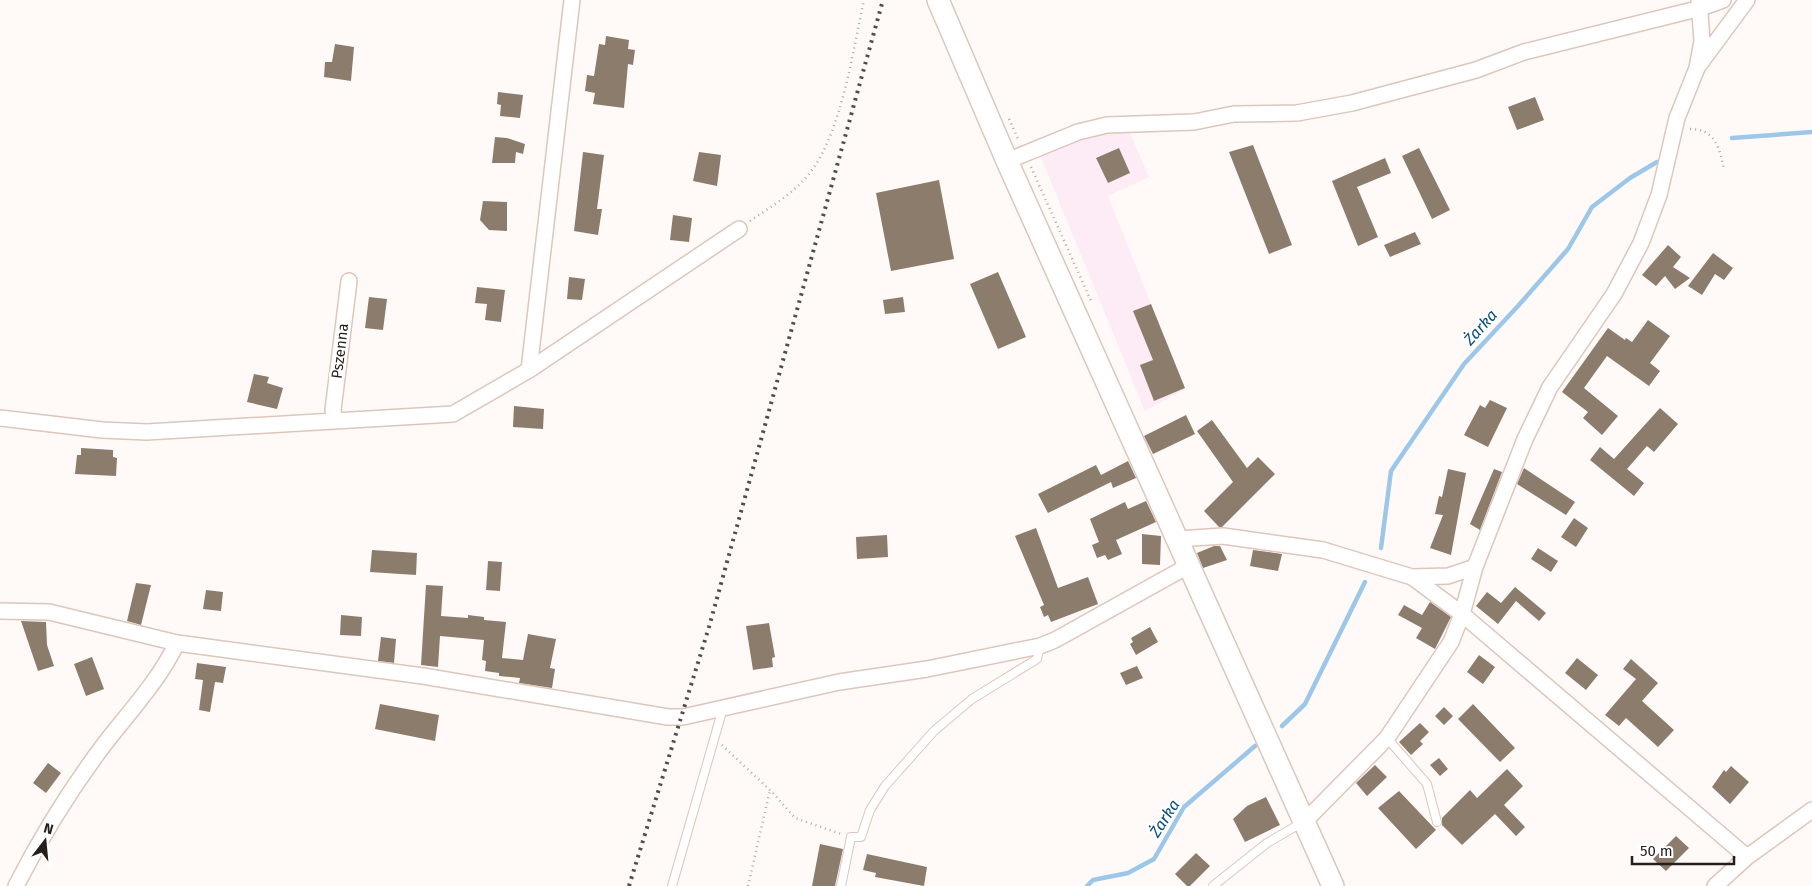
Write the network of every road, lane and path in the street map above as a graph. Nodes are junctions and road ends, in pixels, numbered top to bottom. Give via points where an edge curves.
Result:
1 (572, 0) edge
2 (864, 0) edge
3 (938, 0) edge
4 (1723, 0) edge
5 (1746, 0) edge
6 (1700, 4) edge
7 (1697, 68) junction
8 (1675, 129) junction
9 (1007, 161) junction
10 (1724, 170) dead end
11 (739, 229) joint
12 (349, 281) dead end
13 (529, 370) junction
14 (0, 418) edge
15 (335, 421) junction
16 (1178, 539) junction
17 (1188, 566) junction
18 (1475, 568) junction
19 (1412, 577) junction
20 (0, 611) edge
21 (1462, 614) junction
22 (177, 643) junction
23 (1040, 646) junction
24 (723, 708) junction
25 (714, 737) junction
26 (1387, 738) junction
27 (770, 790) junction
28 (1812, 810) edge
29 (1305, 821) junction
30 (1437, 822) dead end
31 (851, 837) junction
32 (1746, 857) junction
33 (16, 886) edge
34 (672, 886) edge
35 (748, 886) edge
36 (841, 886) edge
37 (1213, 886) edge
38 (1333, 886) edge
39 (1715, 886) edge

1 - 13 street
2 - 11 path via 836,115 824,150 812,171 793,190
3 - 9 main road
4 - 6 street
5 - 7 street
6 - 7 street via 1702,41
6 - 9 street via 1352,103 1297,113 1234,114 1176,124 1107,125 1078,132
7 - 8 street
8 - 10 path via 1701,129 1712,137 1721,154
8 - 18 street via 1659,195 1641,243 1614,294 1550,387
9 - 16 main road
11 - 13 street
12 - 15 street, Pszenna via 332,410
13 - 15 street via 453,414
14 - 15 street via 147,432
16 - 17 main road
16 - 19 street via 1223,536 1323,550
17 - 23 street
17 - 29 main road
18 - 19 street via 1448,576
18 - 21 street
19 - 21 street
20 - 22 street via 50,612
21 - 26 street via 1451,642
21 - 32 street
22 - 24 street via 423,676 668,717
22 - 33 street via 140,703 69,794
23 - 24 street via 928,669 839,682
23 - 31 lane via 1037,659 972,699 934,731 885,786 870,810 861,837
24 - 25 lane
25 - 27 path
25 - 34 lane
26 - 29 street
26 - 30 lane via 1427,784
27 - 31 path via 796,818
27 - 35 path
28 - 32 street
29 - 37 lane via 1267,843
29 - 38 main road
31 - 36 lane
32 - 39 street

